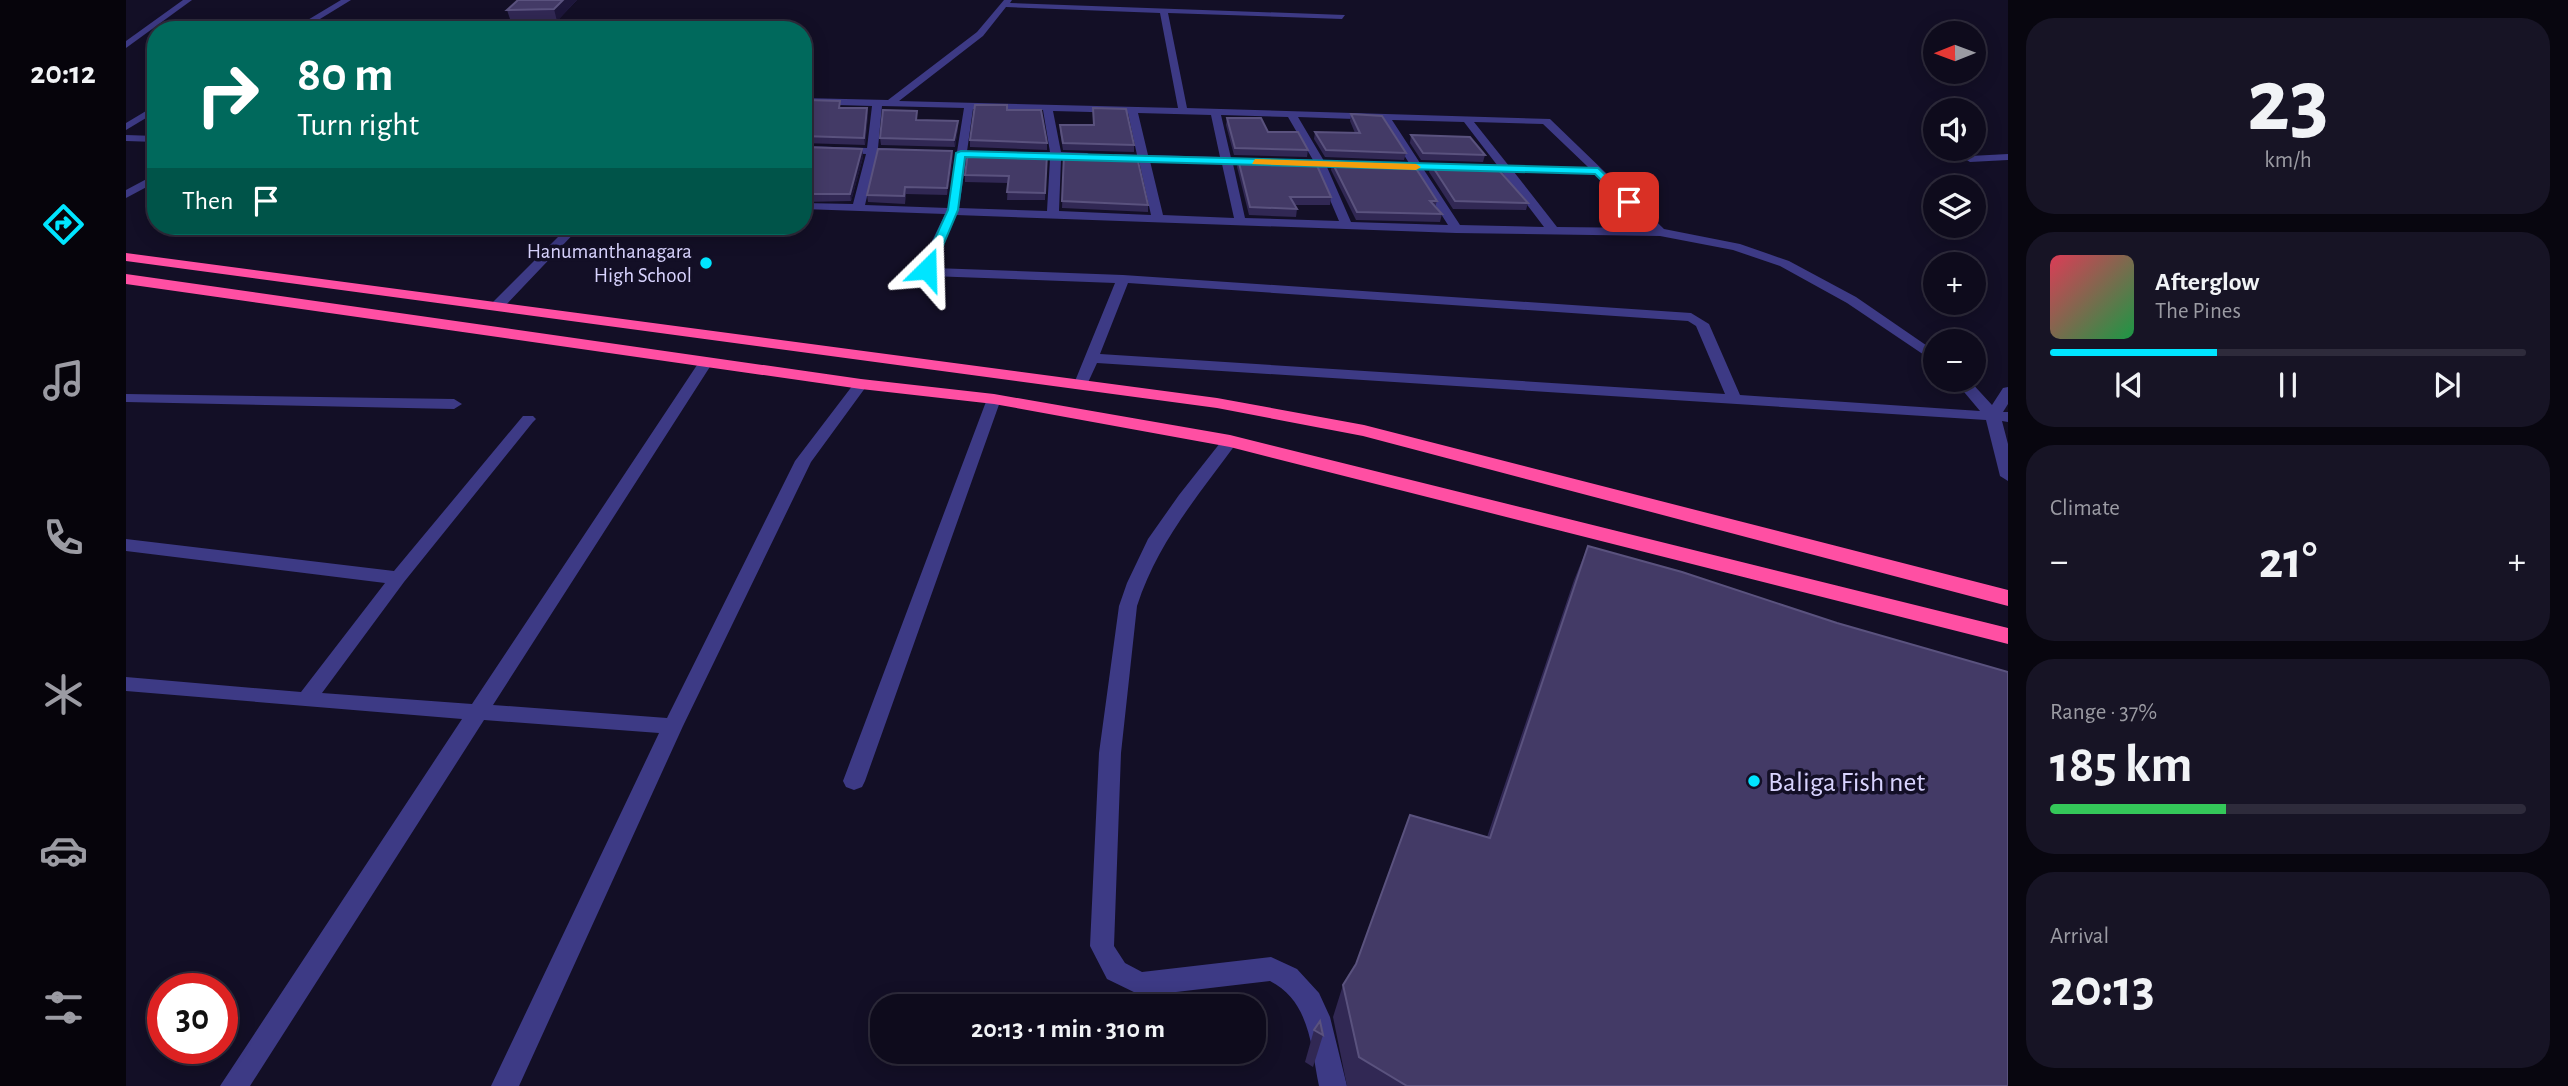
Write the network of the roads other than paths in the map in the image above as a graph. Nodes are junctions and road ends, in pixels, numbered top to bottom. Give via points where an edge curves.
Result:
1 (188, 0) edge
2 (347, 0) edge
3 (1007, 3) edge
4 (1163, 10) junction
5 (1342, 17) dead end
6 (159, 21) edge
7 (311, 21) edge
8 (147, 30) edge
9 (126, 45) edge
10 (812, 101) edge
11 (883, 104) junction
12 (969, 105) junction
13 (1047, 107) junction
14 (1132, 110) junction
15 (1183, 111) junction
16 (1215, 112) junction
17 (147, 114) edge
18 (1292, 115) junction
19 (1386, 118) junction
20 (1466, 118) junction
21 (126, 127) edge
22 (126, 138) edge
23 (147, 139) edge
24 (812, 149) edge
25 (873, 152) junction
26 (910, 153) edge
27 (948, 153) edge
28 (961, 153) junction
29 (974, 154) edge
30 (1015, 155) edge
31 (1056, 155) junction
32 (1094, 157) edge
33 (1106, 157) edge
34 (2008, 157) edge
35 (1144, 158) junction
36 (1986, 158) edge
37 (1226, 161) junction
38 (1266, 162) edge
39 (1280, 162) edge
40 (1320, 164) junction
41 (1362, 165) edge
42 (1376, 165) edge
43 (1417, 167) junction
44 (1504, 169) junction
45 (1598, 171) junction
46 (147, 182) edge
47 (126, 195) edge
48 (812, 206) edge
49 (858, 208) junction
50 (953, 210) junction
51 (1052, 213) junction
52 (1157, 216) junction
53 (1240, 220) junction
54 (1346, 224) junction
55 (1456, 229) junction
56 (1554, 231) junction
57 (1660, 232) junction
58 (566, 235) edge
59 (126, 257) edge
60 (126, 279) edge
61 (1123, 279) junction
62 (498, 305) junction
63 (1923, 349) edge
64 (1091, 358) junction
65 (706, 362) junction
66 (861, 384) junction
67 (1080, 386) junction
68 (2008, 391) edge
69 (1974, 392) edge
70 (126, 398) edge
71 (994, 399) junction
72 (1734, 399) junction
73 (454, 404) dead end
74 (2001, 416) edge
75 (528, 419) dead end
76 (1230, 441) junction
77 (2008, 476) edge
78 (126, 545) edge
79 (398, 578) junction
80 (2008, 598) edge
81 (2008, 636) edge
82 (126, 684) edge
83 (306, 700) junction
84 (476, 714) junction
85 (673, 726) junction
86 (854, 781) dead end
87 (234, 1086) edge
88 (505, 1086) edge
89 (1333, 1086) edge

1 - 6 street
2 - 7 street
3 - 4 street
3 - 11 street via 980,34
4 - 5 street
4 - 15 street
8 - 9 street
10 - 11 street
11 - 12 street
11 - 25 street
12 - 13 street
12 - 28 street
13 - 14 street
13 - 31 street
14 - 15 street
14 - 35 street
15 - 16 street
16 - 18 street
16 - 37 street
17 - 21 street
18 - 19 street
18 - 40 street
19 - 20 street
19 - 43 street
20 - 44 street
20 - 45 street via 1546,121
22 - 23 street
24 - 25 street
25 - 26 street
25 - 49 street
27 - 28 street
28 - 29 street
28 - 50 street
30 - 31 street
31 - 32 street
31 - 51 street
33 - 35 street
34 - 36 street
35 - 37 street
35 - 52 street
37 - 38 street
37 - 53 street
39 - 40 street
40 - 41 street
40 - 54 street
42 - 43 street
43 - 44 street
43 - 55 street
44 - 45 street
44 - 56 street
45 - 57 street
46 - 47 street
48 - 49 street
49 - 50 street
50 - 51 street
50 - 61 street via 926,266 930,272
51 - 52 street
52 - 53 street
53 - 54 street
54 - 55 street
55 - 56 street
56 - 57 street
57 - 63 street via 1758,254 1808,274
58 - 62 street
59 - 62 highway
60 - 65 highway
61 - 64 street
61 - 72 street via 1691,317 1702,324
62 - 67 highway
64 - 67 street
64 - 72 street
65 - 66 highway
65 - 84 street
66 - 71 highway
66 - 85 street via 803,461
67 - 80 highway via 1217,403 1364,431
68 - 74 street
69 - 74 street
70 - 73 street
71 - 76 highway
71 - 86 street
72 - 74 street
74 - 77 street
75 - 79 street
76 - 81 highway
76 - 89 street via 1166,523 1128,606 1110,752 1102,946 1110,967 1123,978 1142,984 1271,969 1285,974 1312,999
78 - 79 street
79 - 83 street
82 - 83 street
83 - 84 street
84 - 85 street
84 - 87 street
85 - 88 street

